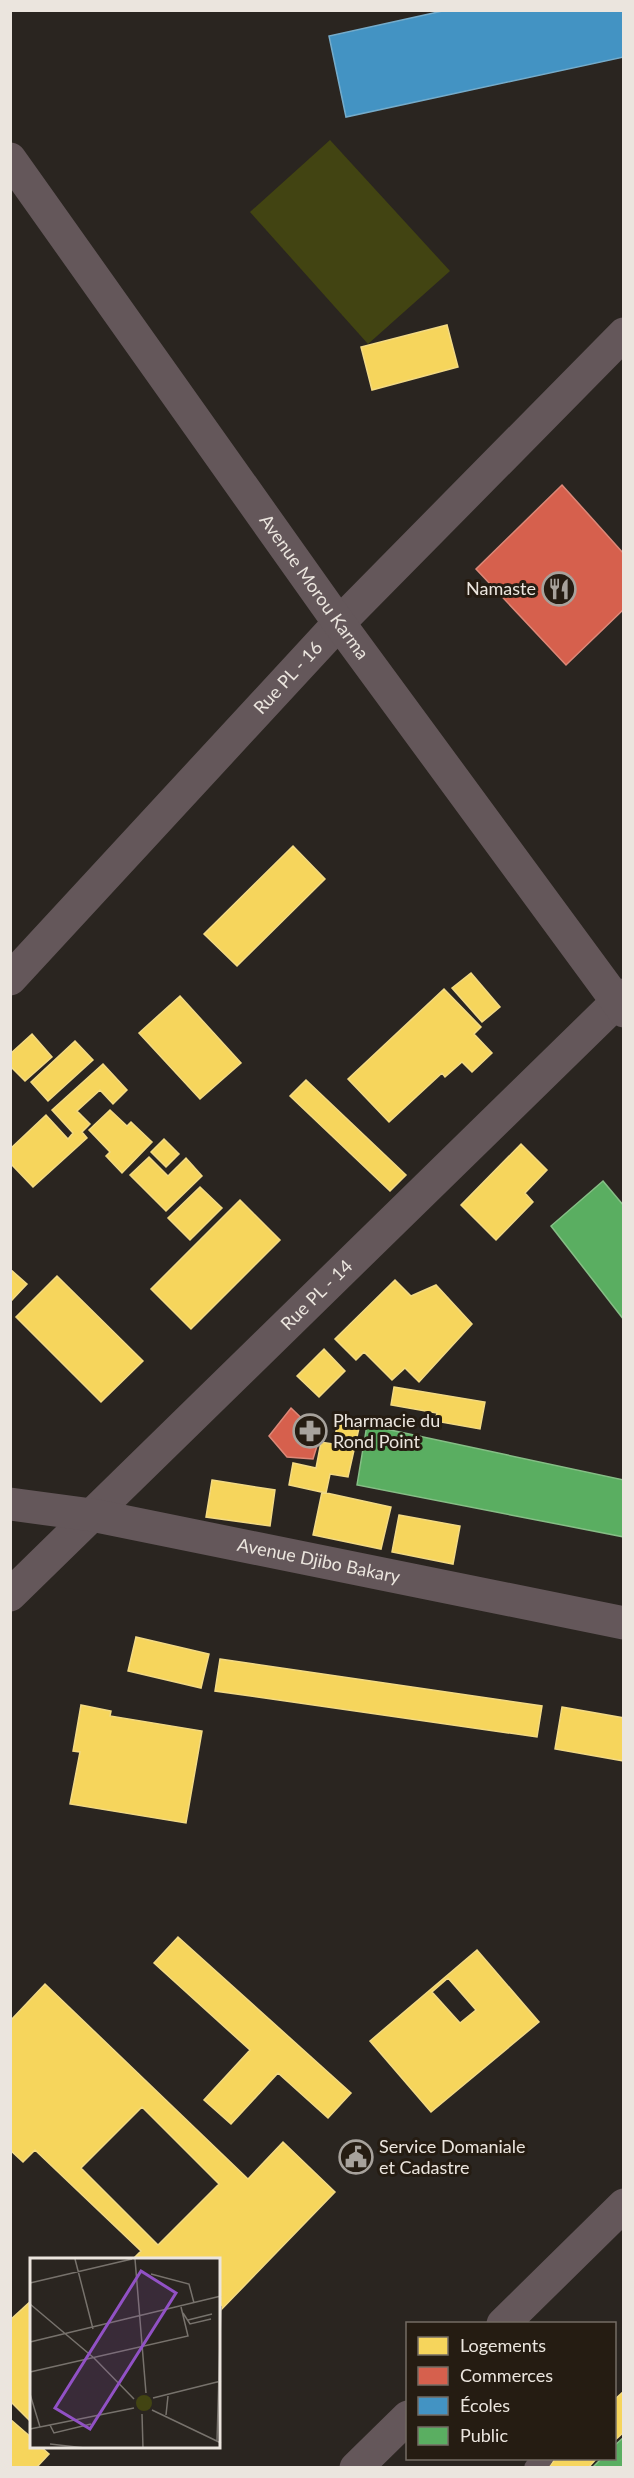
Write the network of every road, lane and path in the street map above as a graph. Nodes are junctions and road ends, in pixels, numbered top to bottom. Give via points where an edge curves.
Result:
1 (10, 159) edge
2 (624, 334) edge
3 (339, 622) junction
4 (10, 979) edge
5 (621, 1002) edge
6 (10, 1504) edge
7 (92, 1515) junction
8 (10, 1595) edge
9 (624, 1623) edge
10 (624, 2205) edge
11 (505, 2322) edge
12 (406, 2419) edge
13 (356, 2468) edge

1 - 3 street, Avenue Morou Karma
2 - 3 street, Rue PL - 16
3 - 4 street, Rue PL - 16
3 - 5 street, Avenue Morou Karma
5 - 7 street, Rue PL - 14
6 - 7 street, Avenue Djibo Bakary
7 - 8 street, Rue PL - 14
7 - 9 street, Avenue Djibo Bakary
10 - 11 street
12 - 13 street

